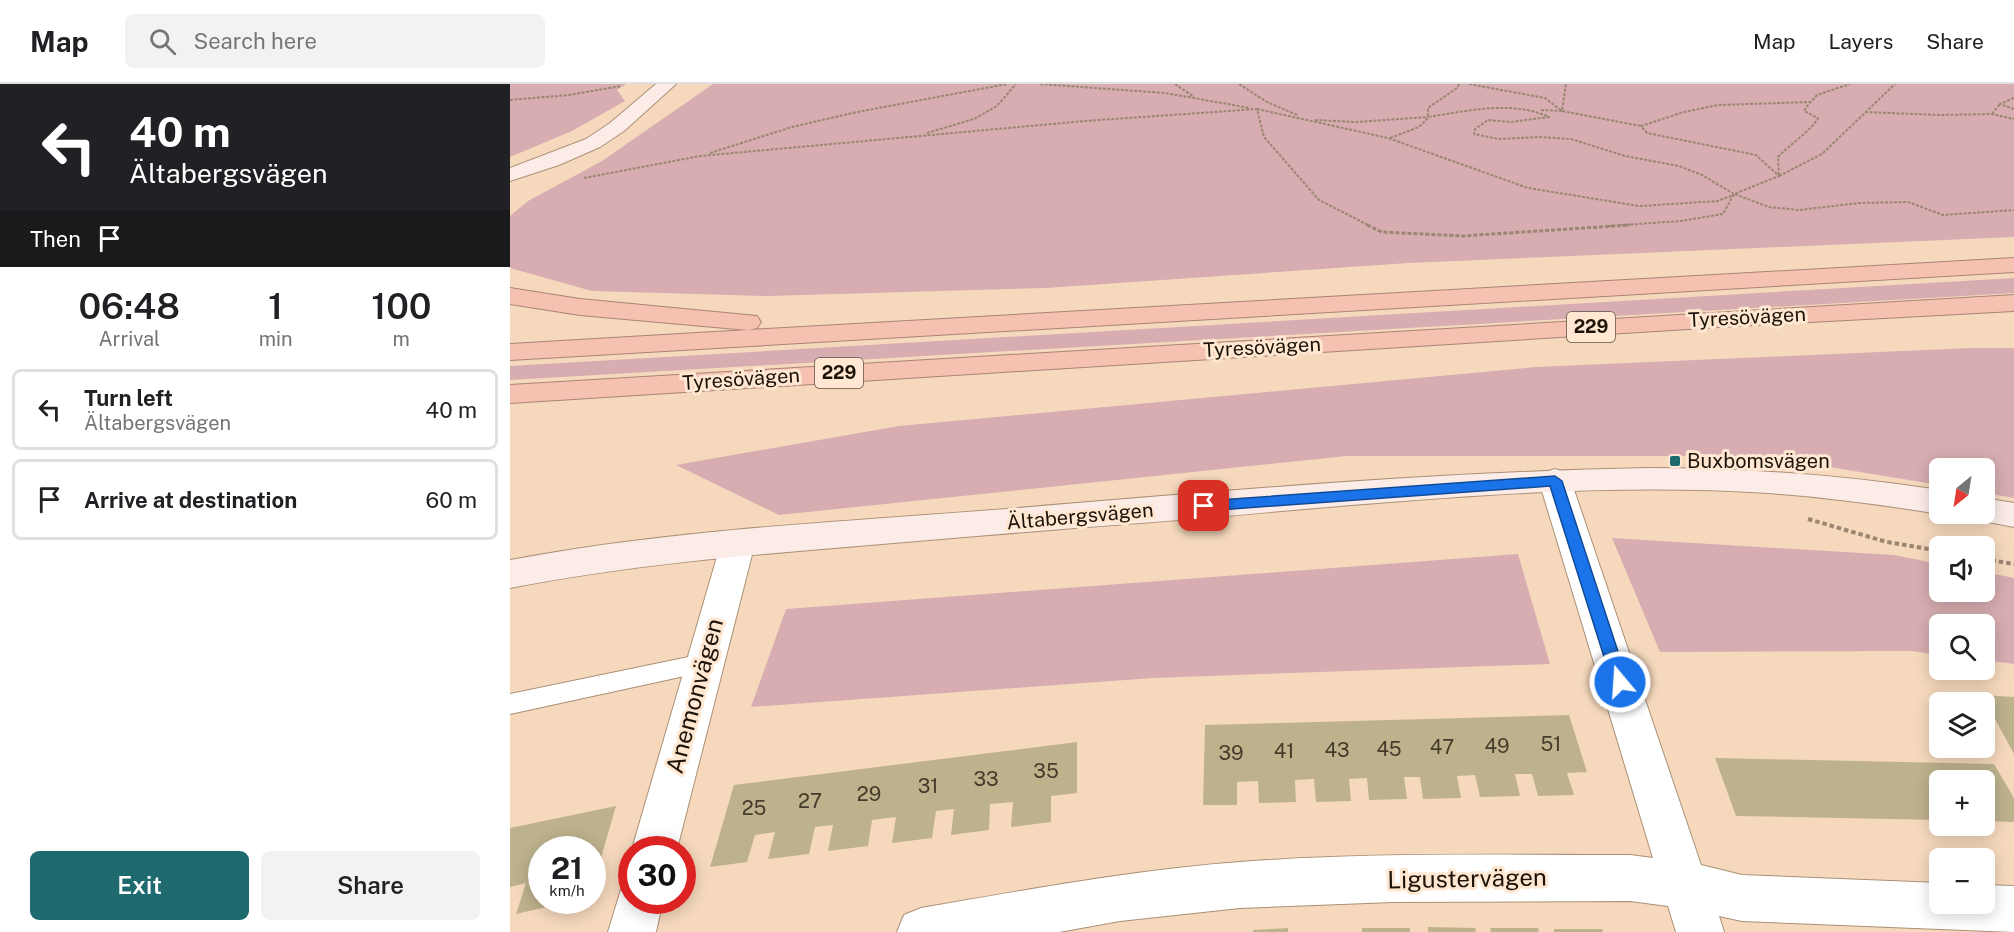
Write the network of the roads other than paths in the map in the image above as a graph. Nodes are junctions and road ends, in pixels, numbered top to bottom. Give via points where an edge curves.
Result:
1 (667, 84) edge
2 (631, 113) junction
3 (510, 164) edge
4 (510, 175) edge
5 (2014, 265) edge
6 (510, 296) edge
7 (2014, 303) edge
8 (869, 332) junction
9 (510, 352) edge
10 (510, 394) edge
11 (1555, 481) junction
12 (1929, 500) edge
13 (1995, 512) edge
14 (2014, 516) edge
15 (738, 543) junction
16 (510, 574) edge
17 (703, 663) junction
18 (510, 704) edge
19 (657, 836) edge
20 (1686, 885) junction
21 (2014, 910) edge
22 (636, 914) edge
23 (632, 932) edge
24 (921, 932) edge
25 (1700, 932) edge

1 - 2 street
2 - 3 street via 536,157
2 - 4 street via 616,128 590,143
5 - 8 highway, Tyresövägen / 229
6 - 8 highway via 580,307
7 - 10 highway, Tyresövägen / 229
8 - 9 highway, Tyresövägen / 229
11 - 12 street, Ältabergsvägen via 1684,477 1759,480
11 - 15 street, Ältabergsvägen
11 - 20 street
13 - 14 street
15 - 16 street, Ältabergsvägen via 557,564
15 - 17 street, Anemonvägen
17 - 18 lane
17 - 19 street, Anemonvägen
20 - 21 street, Ligustervägen via 1742,898
20 - 24 street, Ligustervägen via 1630,878 1393,879 1240,885 1120,898
20 - 25 street
22 - 23 street

